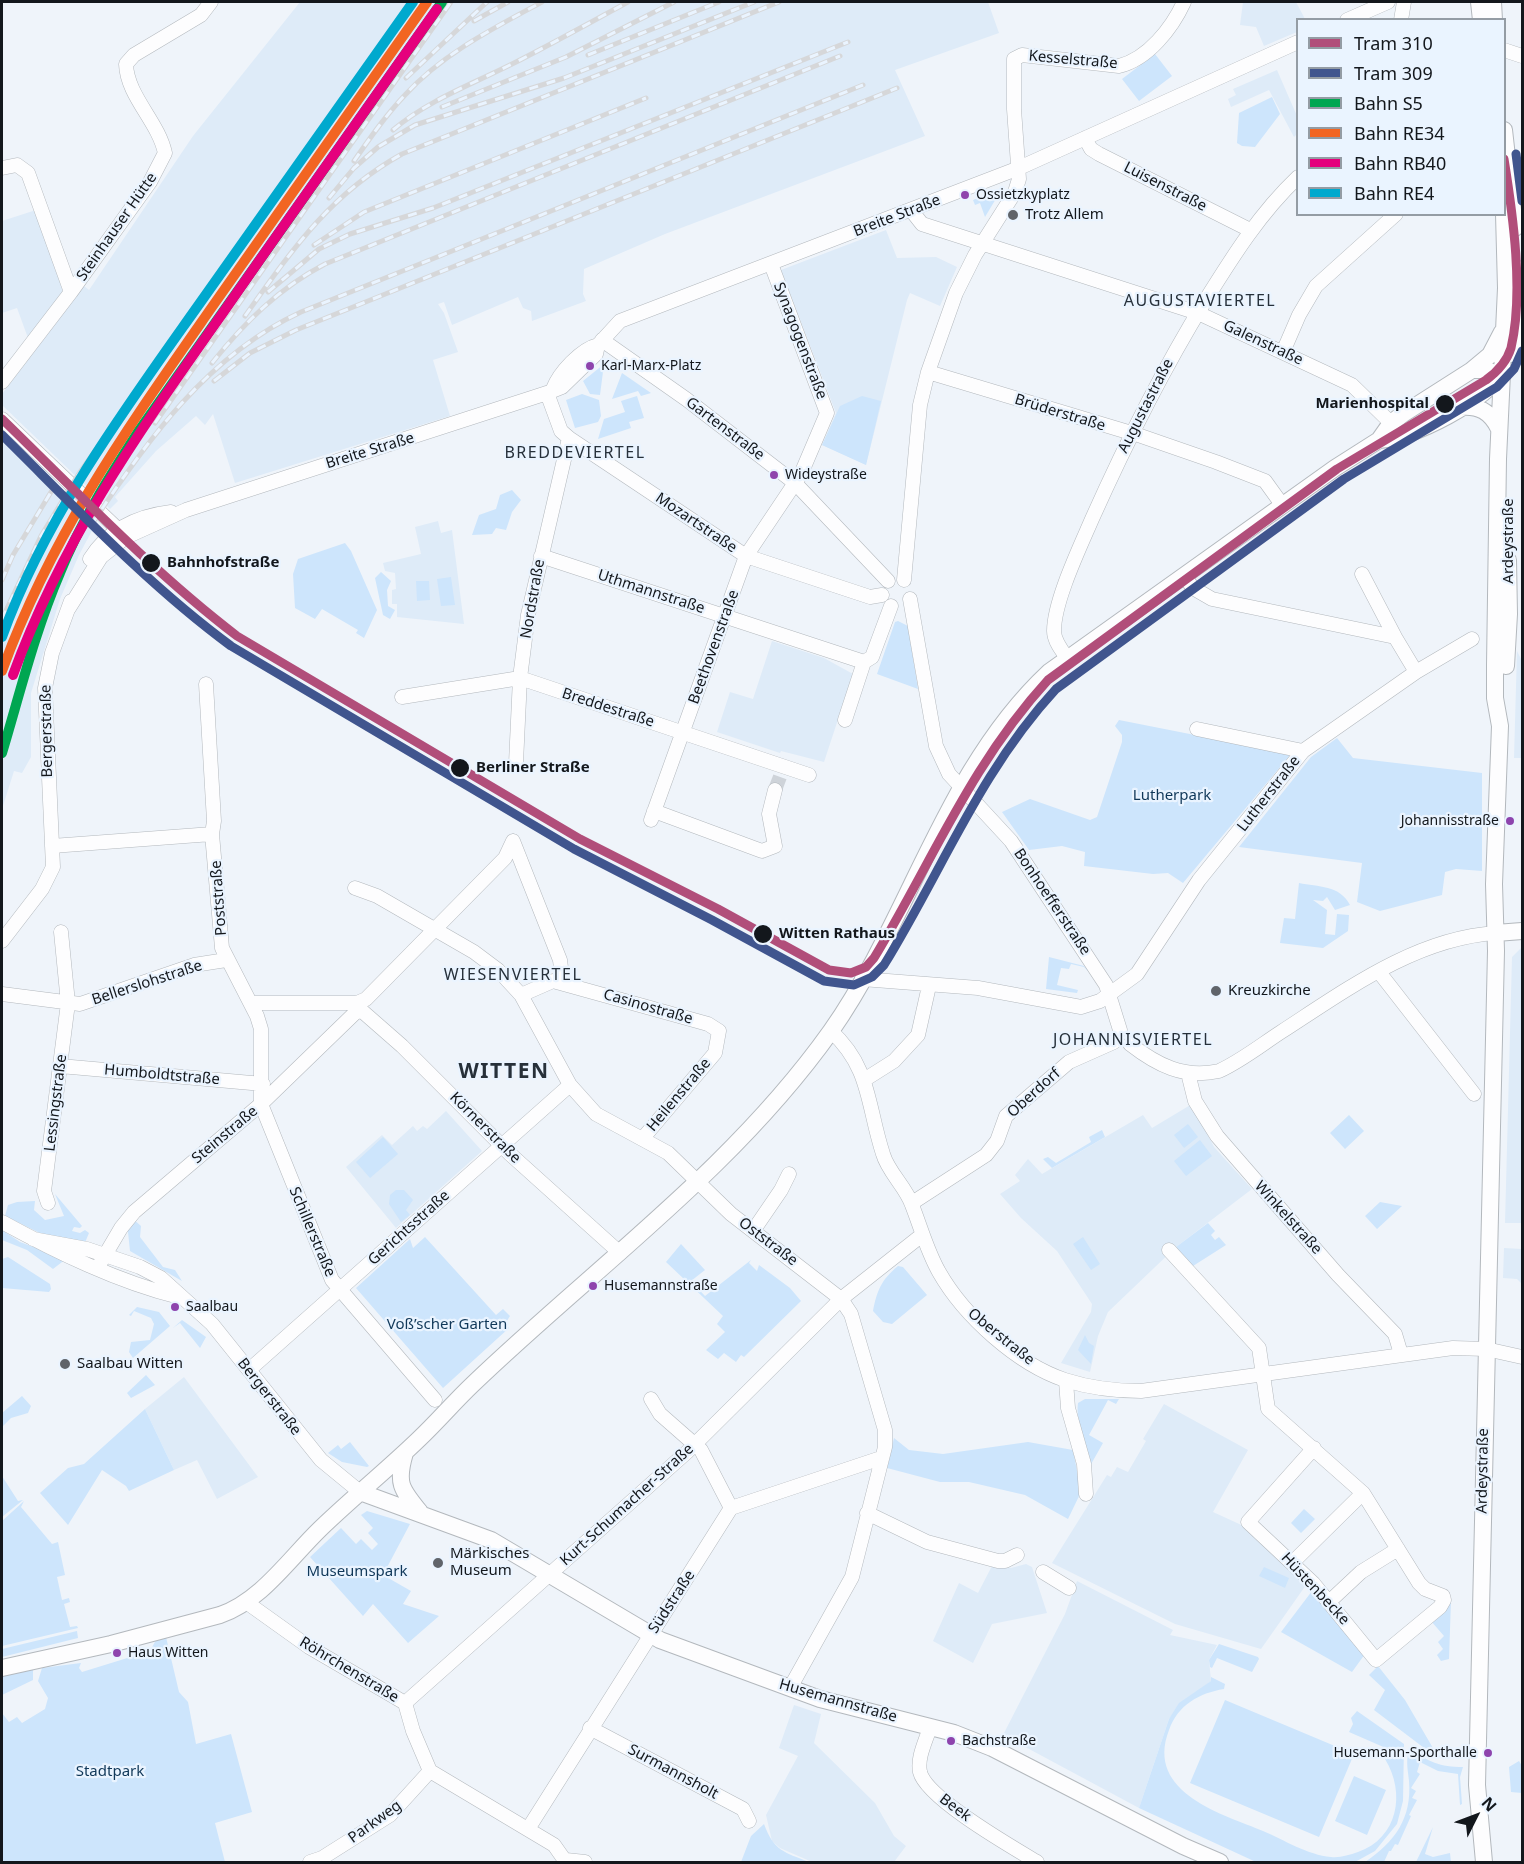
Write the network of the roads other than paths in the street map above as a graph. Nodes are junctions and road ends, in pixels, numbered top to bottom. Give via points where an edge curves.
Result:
1 (211, 2) edge
2 (1184, 2) edge
3 (1388, 2) edge
4 (1404, 2) edge
5 (1479, 2) edge
6 (1492, 2) edge
7 (1352, 18) edge
8 (1401, 18) edge
9 (1481, 18) edge
10 (1494, 18) edge
11 (1296, 43) edge
12 (1506, 51) edge
13 (1522, 56) edge
14 (1085, 138) junction
15 (2, 168) edge
16 (1019, 168) junction
17 (1506, 176) edge
18 (1296, 179) edge
19 (911, 210) junction
20 (1394, 216) edge
21 (1504, 216) edge
22 (1250, 230) junction
23 (984, 244) junction
24 (771, 264) junction
25 (71, 292) junction
26 (1198, 313) junction
27 (1508, 326) junction
28 (600, 342) junction
29 (1283, 352) junction
30 (1513, 357) junction
31 (1472, 370) junction
32 (928, 372) junction
33 (1502, 375) junction
34 (2, 382) edge
35 (1510, 390) junction
36 (550, 391) junction
37 (1460, 407) junction
38 (2, 419) edge
39 (1391, 423) junction
40 (1499, 429) junction
41 (1131, 434) junction
42 (569, 438) junction
43 (1379, 440) junction
44 (795, 483) junction
45 (1283, 506) junction
46 (122, 533) junction
47 (541, 556) junction
48 (746, 556) junction
49 (1362, 574) dead end
50 (1185, 576) junction
51 (888, 580) junction
52 (904, 580) junction
53 (910, 599) junction
54 (886, 601) junction
55 (1506, 608) edge
56 (724, 616) junction
57 (1395, 637) junction
58 (1472, 639) dead end
59 (1068, 659) junction
60 (864, 662) junction
61 (1416, 672) junction
62 (520, 678) junction
63 (206, 684) dead end
64 (402, 697) dead end
65 (845, 720) dead end
66 (1197, 729) dead end
67 (683, 732) junction
68 (1303, 751) junction
69 (516, 763) dead end
70 (809, 775) dead end
71 (962, 788) junction
72 (775, 790) tunnel mouth
73 (212, 834) junction
74 (52, 846) junction
75 (355, 888) dead end
76 (434, 931) junction
77 (1522, 931) edge
78 (62, 932) dead end
79 (1496, 933) junction
80 (2, 940) edge
81 (226, 960) junction
82 (1379, 972) junction
83 (862, 979) junction
84 (563, 983) junction
85 (929, 986) junction
86 (2, 994) edge
87 (1109, 994) junction
88 (521, 995) junction
89 (251, 1003) junction
90 (68, 1004) junction
91 (350, 1018) joint
92 (708, 1024) joint
93 (831, 1031) junction
94 (1117, 1036) junction
95 (60, 1066) junction
96 (1188, 1073) junction
97 (864, 1080) junction
98 (263, 1084) junction
99 (570, 1085) junction
100 (1474, 1094) dead end
101 (261, 1104) junction
102 (643, 1138) junction
103 (502, 1147) junction
104 (789, 1174) dead end
105 (698, 1182) junction
106 (48, 1203) dead end
107 (912, 1203) junction
108 (2, 1222) edge
109 (753, 1231) junction
110 (922, 1235) junction
111 (1169, 1250) dead end
112 (620, 1253) junction
113 (105, 1265) junction
114 (340, 1290) junction
115 (841, 1299) junction
116 (1486, 1349) junction
117 (1401, 1354) junction
118 (1522, 1357) edge
119 (249, 1370) junction
120 (1262, 1374) junction
121 (1066, 1380) junction
122 (651, 1399) dead end
123 (445, 1405) junction
124 (694, 1445) junction
125 (1314, 1448) junction
126 (405, 1452) junction
127 (881, 1458) junction
128 (360, 1492) junction
129 (1363, 1493) junction
130 (1086, 1494) dead end
131 (731, 1508) junction
132 (420, 1512) junction
133 (867, 1513) junction
134 (1398, 1550) junction
135 (1017, 1555) dead end
136 (1293, 1562) junction
137 (1043, 1572) dead end
138 (551, 1574) junction
139 (1069, 1588) dead end
140 (1330, 1601) junction
141 (246, 1602) junction
142 (650, 1635) junction
143 (2, 1668) edge
144 (790, 1688) junction
145 (405, 1703) junction
146 (930, 1727) junction
147 (590, 1728) junction
148 (430, 1771) junction
149 (749, 1821) dead end
150 (528, 1829) junction
151 (319, 1861) edge
152 (566, 1861) edge
153 (585, 1863) edge
154 (1037, 1863) edge
155 (1220, 1863) edge
156 (1484, 1863) edge

1 - 25 street, Steinhauser Hütte via 201,15 126,63 126,76 156,128 165,153 150,182
2 - 16 street, Kesselstraße via 1175,22 1130,63 1119,66 1018,55 1014,59
3 - 7 street
4 - 8 street
5 - 9 main road
6 - 10 main road
11 - 14 street, Breite Straße
12 - 13 street
14 - 16 street, Breite Straße
14 - 22 street, Luisenstraße via 1099,154
15 - 25 street via 17,165 28,173
16 - 19 street, Breite Straße
16 - 23 street via 1015,192
17 - 27 main road via 1518,259
18 - 22 street, Augustastraße
19 - 23 street via 922,224
19 - 24 street, Breite Straße
20 - 29 street via 1316,286
21 - 27 main road
22 - 26 street, Augustastraße
23 - 26 street, Galenstraße
23 - 32 street via 956,293
24 - 28 street, Breite Straße via 620,321
24 - 44 street, Synagogenstraße via 826,407 825,420
25 - 34 street
26 - 29 street, Galenstraße
26 - 41 street, Augustastraße
27 - 30 main road, Ardeystraße
27 - 31 main road via 1493,351
27 - 33 main road
28 - 36 street, Breite Straße via 557,379
28 - 44 street, Gartenstraße via 686,399
29 - 39 street, Galenstraße via 1352,385
30 - 33 main road
30 - 35 main road, Ardeystraße
31 - 33 main road
31 - 39 main road
32 - 41 street, Brüderstraße
32 - 52 street via 920,405
33 - 35 main road, Ardeystraße
33 - 37 main road via 1483,394
33 - 40 main road
35 - 55 main road, Ardeystraße
36 - 42 street, Mozartstraße via 561,431
36 - 46 street, Breite Straße
37 - 40 main road via 1486,412
37 - 43 main road via 1403,437
38 - 46 street
39 - 43 main road
40 - 55 main road
41 - 45 street, Brüderstraße via 1265,481
41 - 59 street, Augustastraße via 1075,558 1055,618 1054,633
42 - 47 street, Nordstraße
42 - 48 street, Mozartstraße
43 - 45 main road
44 - 48 street, Beethovenstraße
44 - 51 street, Gartenstraße
45 - 50 main road
46 - 74 street, Bergerstraße via 101,557 69,608 50,663 45,688
47 - 56 street, Uthmannstraße
47 - 62 street, Nordstraße
48 - 54 street, Mozartstraße
48 - 56 street, Beethovenstraße
49 - 57 street
50 - 57 street via 1193,588 1212,599
50 - 59 main road
51 - 52 street
51 - 54 street via 884,585
52 - 53 street via 910,586
53 - 54 street via 904,606
53 - 71 street via 936,746 945,769
54 - 60 street via 872,657
55 - 79 main road, Ardeystraße via 1496,698 1500,726
56 - 60 street, Uthmannstraße
56 - 67 street, Beethovenstraße
57 - 61 street
58 - 61 street, Lutherstraße
59 - 71 main road via 1024,697
60 - 65 street
61 - 68 street, Lutherstraße
62 - 64 street, Breddestraße
62 - 67 street, Breddestraße
62 - 69 street, Nordstraße
63 - 73 street, Poststraße
66 - 68 street
67 - 70 street, Breddestraße via 782,770
67 - 72 street, Beethovenstraße via 653,816 762,851 775,846 769,814
68 - 87 street, Lutherstraße via 1199,880 1137,974
71 - 83 main road
71 - 87 street, Bonhoefferstraße via 1011,841
73 - 74 street
73 - 81 street, Poststraße
74 - 80 street, Bergerstraße via 54,861 48,879
75 - 76 street, Oststraße via 377,896
76 - 84 street via 506,858 513,841 560,960
76 - 88 street, Oststraße via 487,961
76 - 89 street via 362,1002
77 - 79 main road
78 - 90 street, Lessingstraße
79 - 82 street via 1470,935 1432,946
79 - 116 main road, Ardeystraße
81 - 89 street, Poststraße
81 - 90 street, Bellerslohstraße via 194,965 80,1004
82 - 96 street via 1229,1066 1209,1073
82 - 100 street
83 - 85 street
83 - 93 main road
84 - 88 street, Casinostraße via 553,981
84 - 92 street, Casinostraße
85 - 87 street via 987,990 1082,1007
85 - 97 street via 918,1035 894,1061
86 - 90 street, Bellerslohstraße
87 - 94 street, Bonhoefferstraße
88 - 99 street, Oststraße
89 - 98 street, Poststraße via 261,1029
90 - 95 street, Lessingstraße
91 - 101 street, Steinstraße
91 - 103 street, Körnerstraße via 356,1012 365,1013
92 - 102 street, Heilenstraße via 719,1031 715,1053
93 - 97 street, Oberstraße via 854,1055
93 - 105 main road via 744,1135
94 - 96 street via 1120,1047 1130,1044 1161,1065
94 - 107 street, Oberdorf via 1069,1062 1006,1116 997,1141 986,1155
95 - 98 street, Humboldtstraße
95 - 106 street, Lessingstraße via 45,1191
96 - 117 street, Winkelstraße via 1195,1101 1217,1136 1395,1334
97 - 107 street, Oberstraße via 883,1156
98 - 101 street, Poststraße
99 - 102 street, Oststraße via 596,1114
99 - 103 street, Gerichtsstraße
101 - 113 street, Steinstraße via 134,1212 121,1228
101 - 114 street, Schillerstraße via 327,1269
102 - 105 street, Oststraße via 668,1152
103 - 112 street, Körnerstraße
103 - 114 street, Gerichtsstraße
104 - 109 street
105 - 109 street, Oststraße
105 - 112 main road
107 - 110 street, Oberstraße
108 - 113 street, Bergerstraße via 33,1239 87,1249
109 - 115 street, Oststraße
110 - 115 street, Kurt-Schumacher-Straße
110 - 121 street, Oberstraße via 946,1283 972,1316 1024,1359
111 - 120 street via 1256,1343 1261,1352
112 - 123 main road
113 - 119 street, Bergerstraße via 140,1267 161,1278 212,1324
114 - 119 street, Gerichtsstraße
114 - 123 street, Schillerstraße
115 - 124 street, Kurt-Schumacher-Straße
115 - 127 street via 851,1314 885,1430
116 - 117 street, Oberstraße
116 - 118 street, Oberstraße
116 - 156 main road, Ardeystraße via 1478,1785
117 - 120 street, Oberstraße
119 - 128 street, Bergerstraße via 321,1460
120 - 121 street, Oberstraße via 1142,1391 1096,1388
120 - 125 street via 1268,1409
121 - 130 street via 1068,1408 1084,1464
122 - 124 street via 660,1414
123 - 126 main road
124 - 131 street via 701,1450
124 - 138 street, Kurt-Schumacher-Straße
125 - 129 street
125 - 136 street, Hüstenbecke via 1248,1522
126 - 128 main road
126 - 132 main road via 400,1485
127 - 131 street
127 - 133 street
128 - 132 main road, Husemannstraße
128 - 141 main road
129 - 134 street
129 - 136 street
131 - 142 street, Südstraße
132 - 138 main road, Husemannstraße via 479,1533
133 - 135 street via 927,1542 998,1561
133 - 144 street via 852,1577
134 - 140 street via 1362,1572
134 - 140 street, Hüstenbecke via 1425,1589 1444,1600 1376,1660
136 - 140 street, Hüstenbecke
137 - 139 street
138 - 142 main road, Husemannstraße
138 - 145 street, Kurt-Schumacher-Straße
141 - 143 main road via 219,1615
141 - 145 street, Röhrchenstraße via 309,1647
142 - 144 main road, Husemannstraße
142 - 147 street, Südstraße
144 - 146 main road, Husemannstraße
145 - 148 street, Röhrchenstraße
146 - 154 street, Beek via 919,1763 924,1782 983,1829
146 - 155 main road, Husemannstraße via 1004,1753
147 - 149 street, Surmannsholt via 742,1809
147 - 150 street, Südstraße
148 - 150 street
148 - 151 street, Parkweg via 390,1815
150 - 152 street via 554,1845
152 - 153 street

